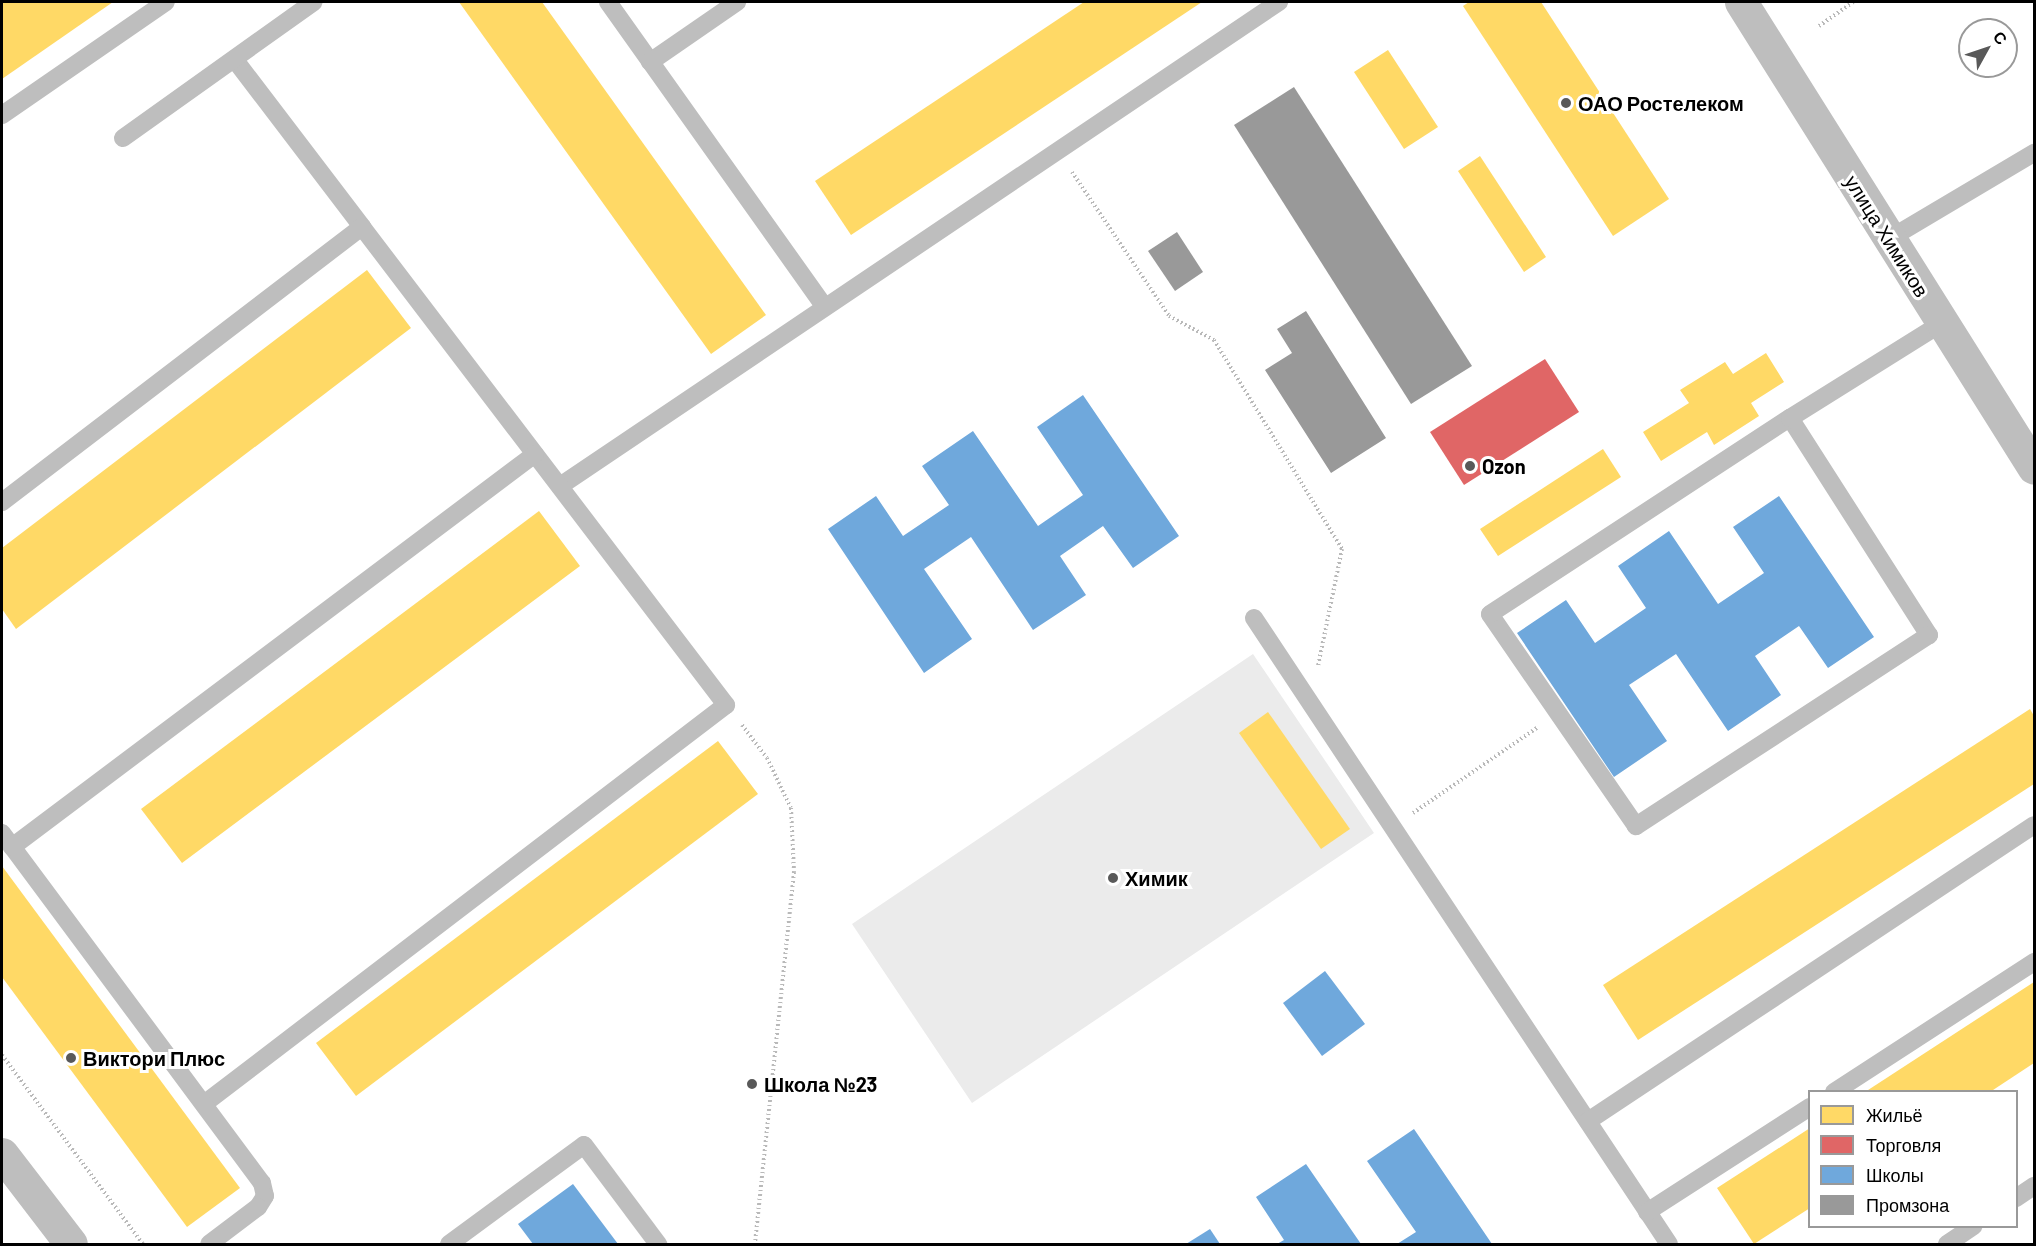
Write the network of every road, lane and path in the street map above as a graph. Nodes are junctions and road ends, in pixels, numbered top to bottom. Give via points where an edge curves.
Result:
1 (166, 2) edge
2 (314, 2) edge
3 (608, 2) edge
4 (737, 2) edge
5 (1279, 2) edge
6 (1742, 2) edge
7 (1853, 2) edge
8 (1819, 26) dead end
9 (235, 60) junction
10 (650, 62) junction
11 (2, 115) edge
12 (123, 138) dead end
13 (1057, 149) junction
14 (2034, 153) edge
15 (362, 227) junction
16 (1889, 239) junction
17 (824, 305) junction
18 (1942, 323) junction
19 (1790, 418) junction
20 (535, 454) junction
21 (2034, 468) edge
22 (560, 486) junction
23 (2, 502) edge
24 (1254, 618) dead end
25 (1310, 702) junction
26 (726, 705) junction
27 (1558, 712) junction
28 (2034, 825) edge
29 (1393, 827) junction
30 (7, 840) edge
31 (2034, 962) edge
32 (2, 1055) edge
33 (1837, 1090) edge
34 (204, 1104) junction
35 (1808, 1108) edge
36 (1588, 1121) junction
37 (2, 1154) edge
38 (2034, 1186) edge
39 (2018, 1197) edge
40 (1647, 1212) junction
41 (1972, 1228) edge
42 (71, 1245) edge
43 (143, 1245) edge
44 (209, 1245) edge
45 (449, 1245) edge
46 (658, 1245) edge
47 (755, 1245) edge
48 (1669, 1245) edge
49 (1947, 1245) edge

1 - 11 lane
2 - 9 lane
3 - 10 lane
4 - 10 lane
5 - 13 lane
6 - 16 street, улица Химиков
7 - 8 path
9 - 12 lane
9 - 15 lane
10 - 17 lane
13 - 17 lane
13 - 25 path via 1168,316 1214,340 1342,549
14 - 16 lane
15 - 20 lane
15 - 23 lane
16 - 18 street, улица Химиков
17 - 22 lane
18 - 19 lane
18 - 21 street, улица Химиков
19 - 27 lane via 1490,614
19 - 27 lane via 1929,636 1636,825
20 - 22 lane
20 - 30 lane
22 - 26 lane
24 - 25 lane
25 - 29 lane
26 - 34 lane
26 - 47 path via 767,758 791,808 794,872
27 - 29 path
28 - 36 lane
29 - 36 lane
30 - 34 lane
31 - 33 lane
32 - 43 path
34 - 44 lane via 262,1183 265,1196 258,1207
35 - 40 lane
36 - 40 lane
37 - 42 street
38 - 39 lane
40 - 48 lane
41 - 49 lane
45 - 46 lane via 584,1145

